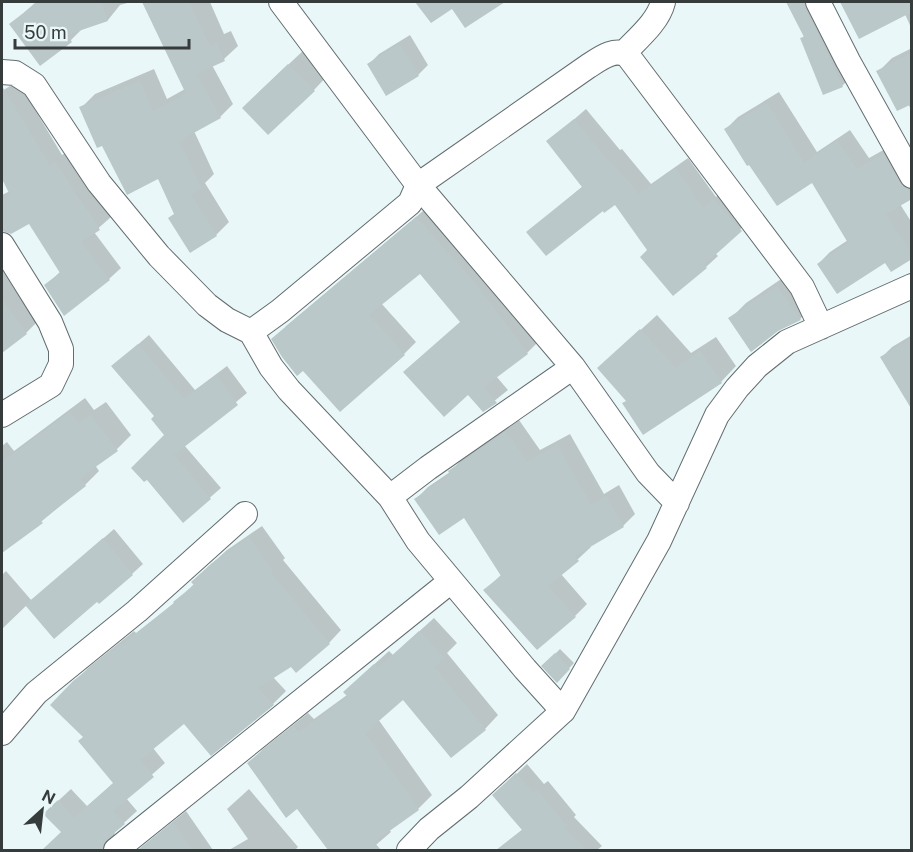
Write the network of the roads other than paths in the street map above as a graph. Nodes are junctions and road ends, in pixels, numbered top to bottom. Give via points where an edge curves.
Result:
1 (281, 2) edge
2 (663, 2) edge
3 (818, 2) edge
4 (624, 53) junction
5 (2, 72) edge
6 (912, 176) edge
7 (418, 185) junction
8 (2, 246) edge
9 (912, 286) edge
10 (821, 327) junction
11 (251, 332) junction
12 (573, 367) junction
13 (2, 415) edge
14 (390, 497) junction
15 (677, 503) junction
16 (245, 514) dead end
17 (451, 580) junction
18 (562, 711) junction
19 (2, 732) edge
20 (116, 850) edge
21 (409, 850) edge

1 - 7 street
2 - 4 street via 648,28
3 - 6 street
4 - 7 street via 615,52 587,67
4 - 10 street via 784,261
5 - 11 street via 15,73 34,86 99,183 159,256 207,305
7 - 11 street via 410,203
7 - 12 street
8 - 13 street via 50,322 61,349 62,364 51,385
9 - 10 street
10 - 15 street via 787,342 737,388 717,415
11 - 14 street via 288,390
12 - 14 street
12 - 15 street via 648,473
14 - 17 street via 418,541
15 - 18 street
16 - 19 street via 137,611 36,693
17 - 18 street
17 - 20 street
18 - 21 street

